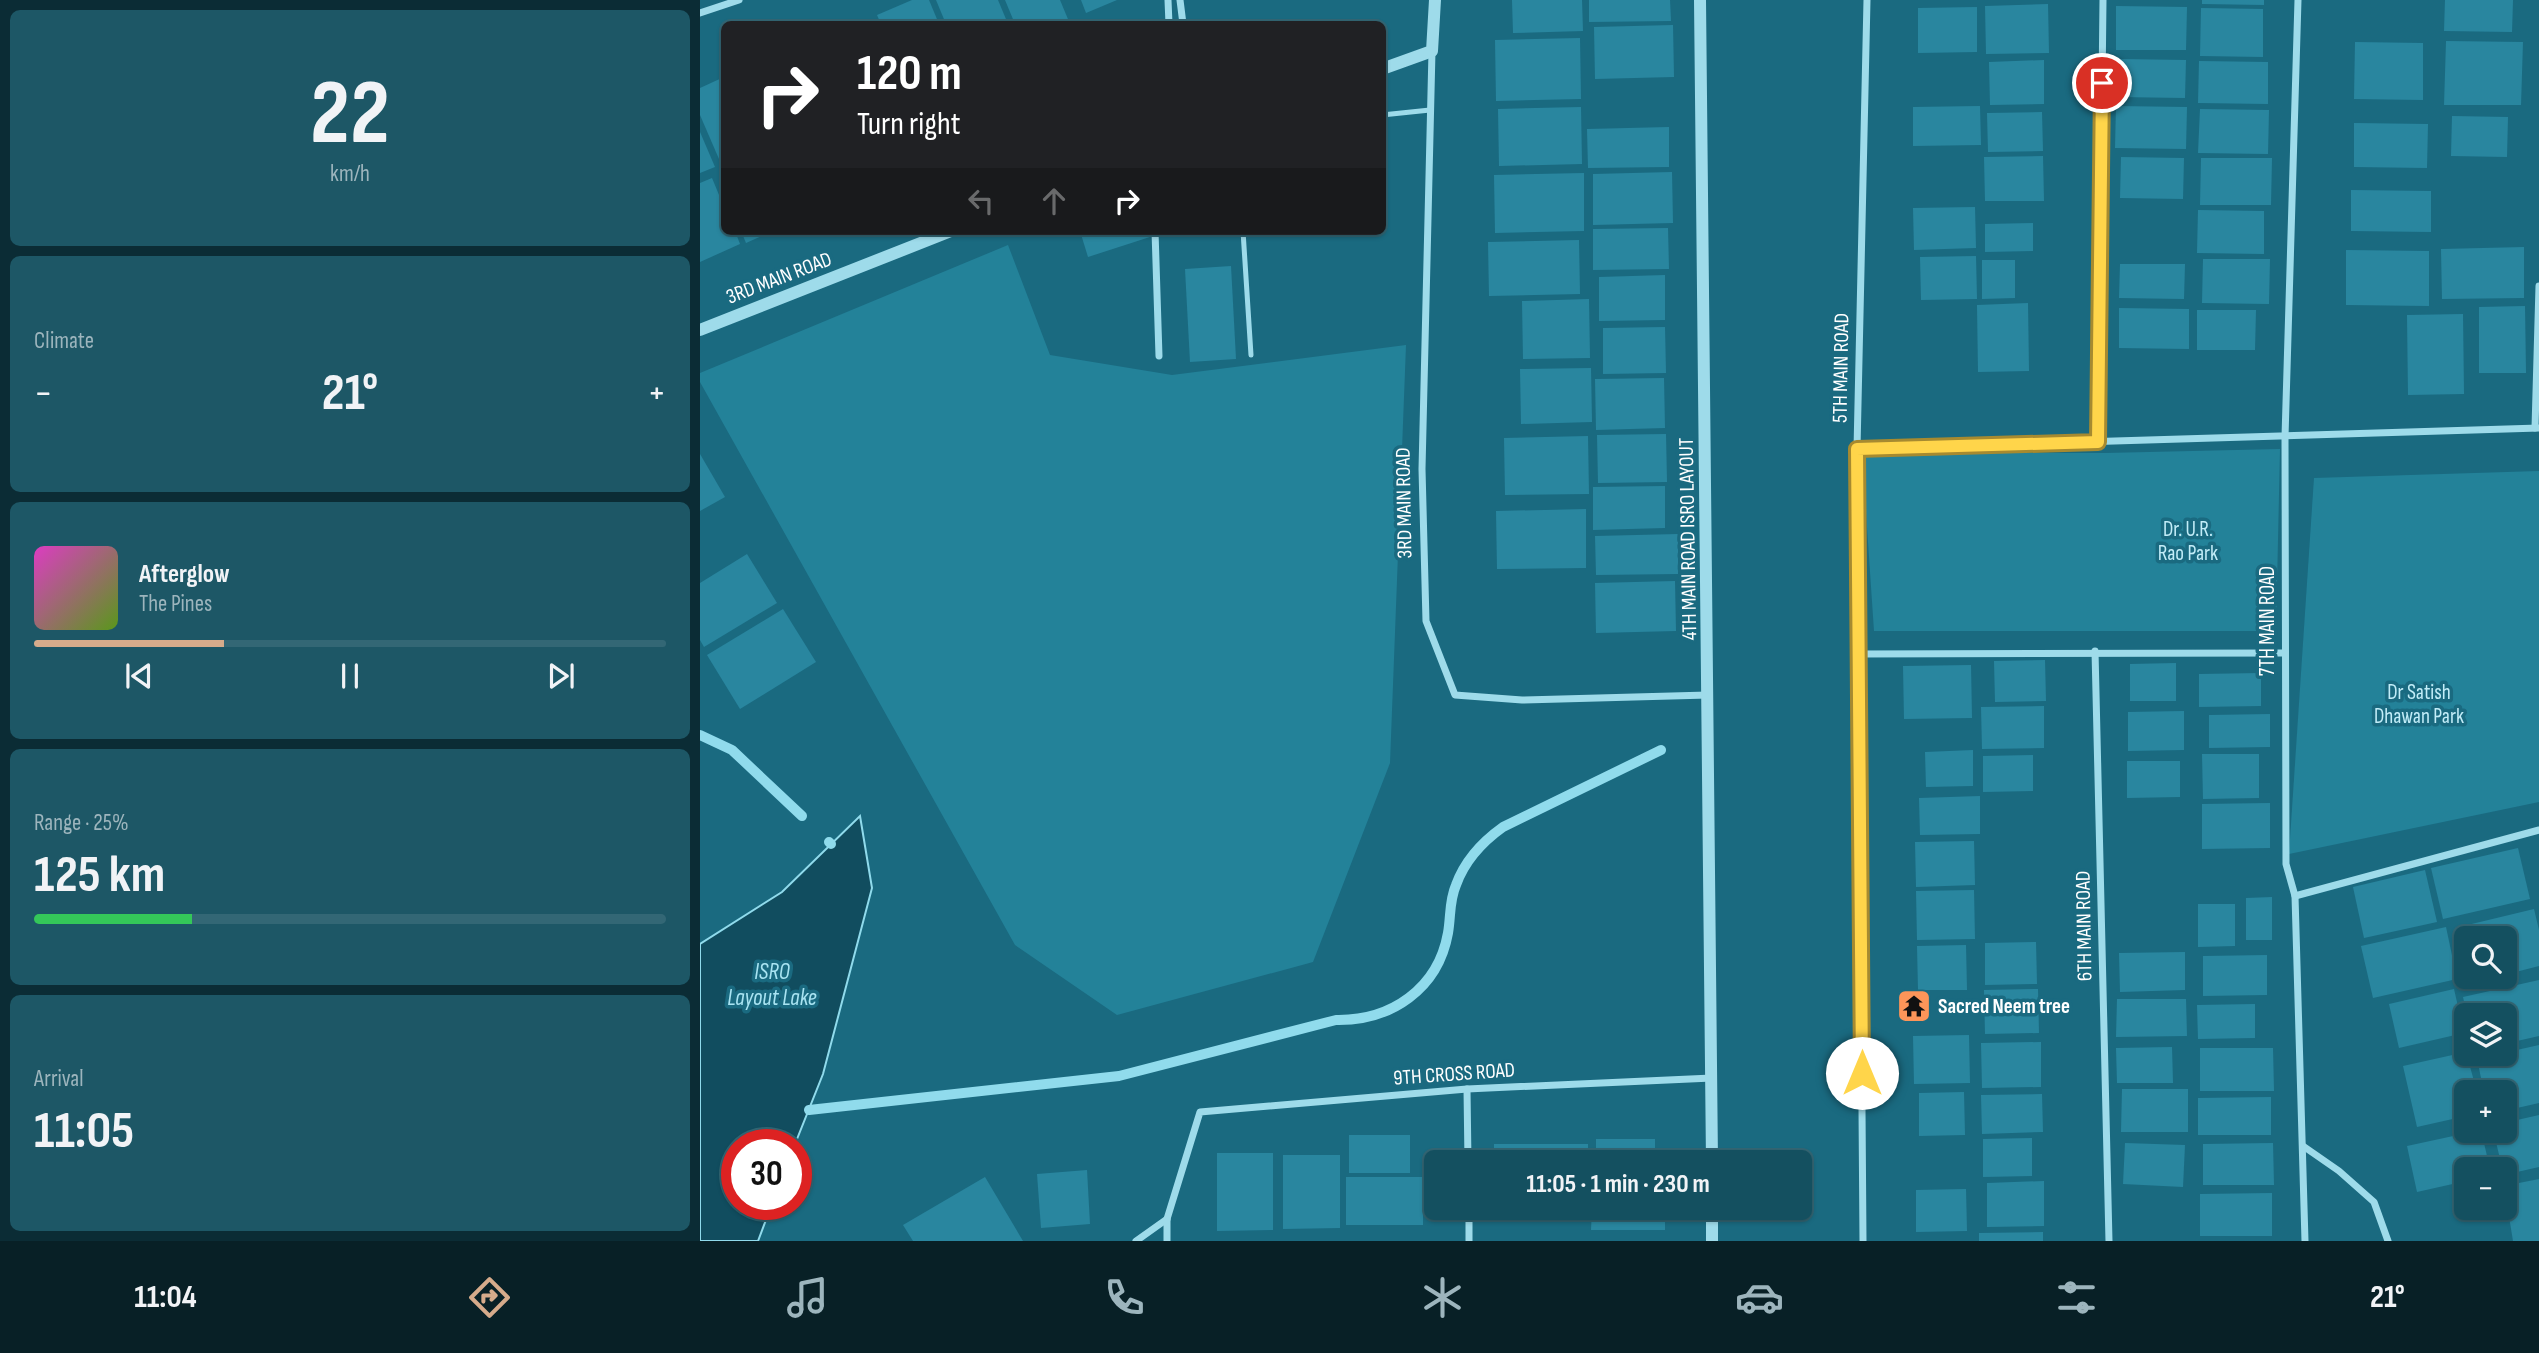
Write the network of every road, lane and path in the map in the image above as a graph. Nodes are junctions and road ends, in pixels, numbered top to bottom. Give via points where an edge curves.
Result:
1 (738, 0) edge
2 (1168, 0) edge
3 (1180, 0) edge
4 (1436, 0) edge
5 (1700, 0) edge
6 (1867, 0) edge
7 (2103, 0) edge
8 (2298, 0) edge
9 (700, 13) edge
10 (1169, 21) edge
11 (1183, 21) edge
12 (1432, 51) junction
13 (1386, 68) edge
14 (1430, 110) junction
15 (1386, 115) edge
16 (941, 235) edge
17 (1155, 235) edge
18 (1243, 235) edge
19 (2539, 286) edge
20 (700, 330) edge
21 (1251, 355) dead end
22 (1159, 356) dead end
23 (2537, 428) edge
24 (2285, 437) junction
25 (2098, 442) junction
26 (1857, 449) junction
27 (2095, 651) junction
28 (2285, 653) junction
29 (1859, 654) junction
30 (1709, 695) junction
31 (2539, 830) edge
32 (2295, 896) junction
33 (1712, 1078) junction
34 (1467, 1089) junction
35 (2303, 1146) junction
36 (1468, 1150) edge
37 (1712, 1150) edge
38 (1167, 1219) junction
39 (1469, 1220) edge
40 (1712, 1220) edge
41 (1136, 1241) edge
42 (1167, 1241) edge
43 (1469, 1241) edge
44 (1712, 1241) edge
45 (1863, 1241) edge
46 (2109, 1241) edge
47 (2305, 1241) edge
48 (2388, 1241) edge

1 - 9 street
2 - 10 street
3 - 11 street
4 - 12 street, 3RD MAIN ROAD
5 - 30 street, 4TH MAIN ROAD ISRO LAYOUT
6 - 26 street, 5TH MAIN ROAD
7 - 25 street
8 - 24 street, 7TH MAIN ROAD
12 - 13 street
12 - 14 street, 3RD MAIN ROAD
14 - 15 lane
14 - 30 street, 3RD MAIN ROAD via 1422,469 1426,621 1455,695 1522,699
16 - 20 street, 3RD MAIN ROAD
17 - 22 street
18 - 21 lane
19 - 23 street
23 - 24 street
24 - 25 street
24 - 28 street, 7TH MAIN ROAD
25 - 26 street
26 - 29 street, 5TH MAIN ROAD
27 - 28 street
27 - 29 street
27 - 46 street, 6TH MAIN ROAD
28 - 32 street, 7TH MAIN ROAD via 2286,864
29 - 45 street, 5TH MAIN ROAD
30 - 33 street, 4TH MAIN ROAD ISRO LAYOUT
31 - 32 street
32 - 35 street, 7TH MAIN ROAD
33 - 34 street, 9TH CROSS ROAD
33 - 37 street, 4TH MAIN ROAD ISRO LAYOUT
34 - 36 street
34 - 38 street, 9TH CROSS ROAD via 1200,1112
35 - 47 street, 7TH MAIN ROAD
35 - 48 street via 2374,1202
38 - 41 street
38 - 42 street
39 - 43 street
40 - 44 street

